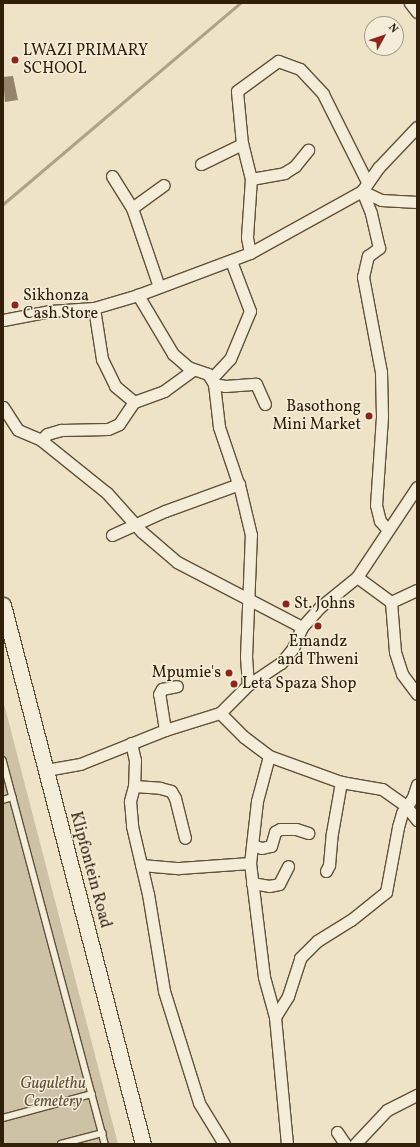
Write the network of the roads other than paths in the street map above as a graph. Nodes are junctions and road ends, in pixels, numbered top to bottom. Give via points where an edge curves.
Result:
1 (410, 3) edge
2 (417, 12) edge
3 (417, 127) edge
4 (242, 144) junction
5 (308, 150) dead end
6 (201, 164) dead end
7 (112, 176) dead end
8 (251, 179) junction
9 (164, 185) dead end
10 (364, 186) junction
11 (417, 202) edge
12 (132, 208) junction
13 (250, 253) junction
14 (231, 261) junction
15 (159, 287) junction
16 (138, 295) junction
17 (94, 308) junction
18 (3, 320) edge
19 (194, 370) junction
20 (213, 381) junction
21 (134, 402) junction
22 (265, 404) dead end
23 (3, 407) edge
24 (41, 440) junction
25 (239, 484) junction
26 (417, 487) edge
27 (135, 525) junction
28 (387, 530) junction
29 (112, 535) dead end
30 (357, 577) junction
31 (417, 590) edge
32 (248, 600) junction
33 (391, 602) junction
34 (3, 605) edge
35 (302, 627) junction
36 (248, 685) junction
37 (177, 686) dead end
38 (417, 694) edge
39 (220, 713) junction
40 (165, 730) junction
41 (131, 743) junction
42 (269, 756) junction
43 (3, 760) edge
44 (46, 770) junction
45 (341, 782) junction
46 (417, 784) edge
47 (134, 786) junction
48 (415, 796) edge
49 (13, 797) junction
50 (3, 800) edge
51 (406, 806) junction
52 (417, 820) edge
53 (308, 833) dead end
54 (185, 838) dead end
55 (252, 845) junction
56 (250, 863) junction
57 (141, 865) junction
58 (288, 866) dead end
59 (326, 872) dead end
60 (252, 883) junction
61 (275, 1017) junction
62 (92, 1094) junction
63 (417, 1095) edge
64 (3, 1118) edge
65 (337, 1132) dead end
66 (102, 1133) junction
67 (61, 1144) edge
68 (105, 1144) edge
69 (143, 1144) edge
70 (224, 1144) edge
71 (287, 1144) edge
72 (346, 1144) edge
73 (355, 1144) edge

1 - 2 street
3 - 10 street
4 - 6 street
4 - 8 street
4 - 10 street via 237,91 278,61 294,65 311,79 323,94
5 - 8 street via 295,166 284,173
7 - 12 street
8 - 13 street via 247,237
9 - 12 street
10 - 11 street via 380,200
10 - 13 street
10 - 28 street via 379,248 368,256 363,277 380,360 382,416 376,505 380,521
12 - 15 street
13 - 14 street
14 - 15 street
14 - 20 street via 250,311 230,359
15 - 16 street
16 - 17 street
16 - 19 street via 172,354
17 - 18 street via 50,311
17 - 21 street via 102,359 114,386
19 - 20 street
19 - 21 street via 164,391
20 - 22 street via 225,386 256,384
20 - 25 street via 219,427
21 - 24 street via 123,420 113,427 101,430 61,430 47,434
23 - 24 street via 18,430
24 - 27 street via 107,493
25 - 27 street
25 - 32 street via 250,535
26 - 28 street
27 - 29 street
27 - 32 street via 178,562
28 - 30 street
30 - 33 street
30 - 35 street via 320,607
31 - 33 street
32 - 35 street
32 - 36 street
33 - 38 street via 395,652 402,674
34 - 44 main road, Klipfontein Road
35 - 36 street via 293,648 281,663
36 - 39 street
37 - 40 street via 162,689 159,694
39 - 40 street
39 - 42 street via 244,737
40 - 41 street
41 - 44 street via 80,764
41 - 47 street via 135,760
42 - 45 street
42 - 55 street via 256,801
43 - 49 lane
44 - 69 main road, Klipfontein Road
45 - 51 street via 382,789
45 - 59 street
46 - 48 street
47 - 54 street via 160,788 174,794
47 - 57 street via 130,813
48 - 51 street
49 - 50 lane
49 - 62 lane
51 - 52 street
51 - 61 street via 398,827 386,892 351,920 317,941 300,958 288,996
53 - 55 street via 296,829 280,829 275,832 271,846 262,848
55 - 56 street
56 - 57 street via 179,868
56 - 60 street
57 - 70 street via 167,998 199,1103
58 - 60 street via 279,884 269,886
60 - 61 street via 264,977
61 - 71 street
62 - 64 lane
62 - 66 lane
63 - 73 street via 387,1110
65 - 72 street
66 - 67 lane
66 - 68 lane

